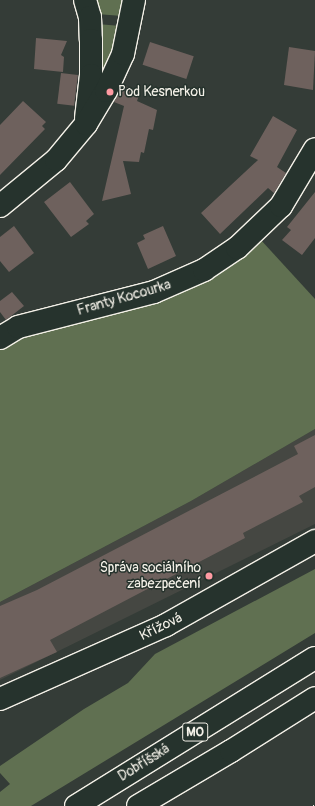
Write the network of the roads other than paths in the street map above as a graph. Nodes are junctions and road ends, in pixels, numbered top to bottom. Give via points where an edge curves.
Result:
1 (85, 0) edge
2 (134, 0) edge
3 (86, 124) junction
4 (315, 150) edge
5 (0, 206) edge
6 (0, 338) edge
7 (315, 541) edge
8 (315, 658) edge
9 (315, 698) edge
10 (0, 699) edge
11 (76, 806) edge
12 (138, 806) edge

1 - 3 main road via 90,17 91,54
2 - 3 main road via 123,54 106,91
3 - 5 main road via 56,160
4 - 6 main road, Franty Kocourka via 281,206 237,248 204,270 154,292 18,327
7 - 10 main road, Křížová via 166,625
8 - 11 main road, Dobříšská / MO
9 - 12 main road, MO via 232,751

